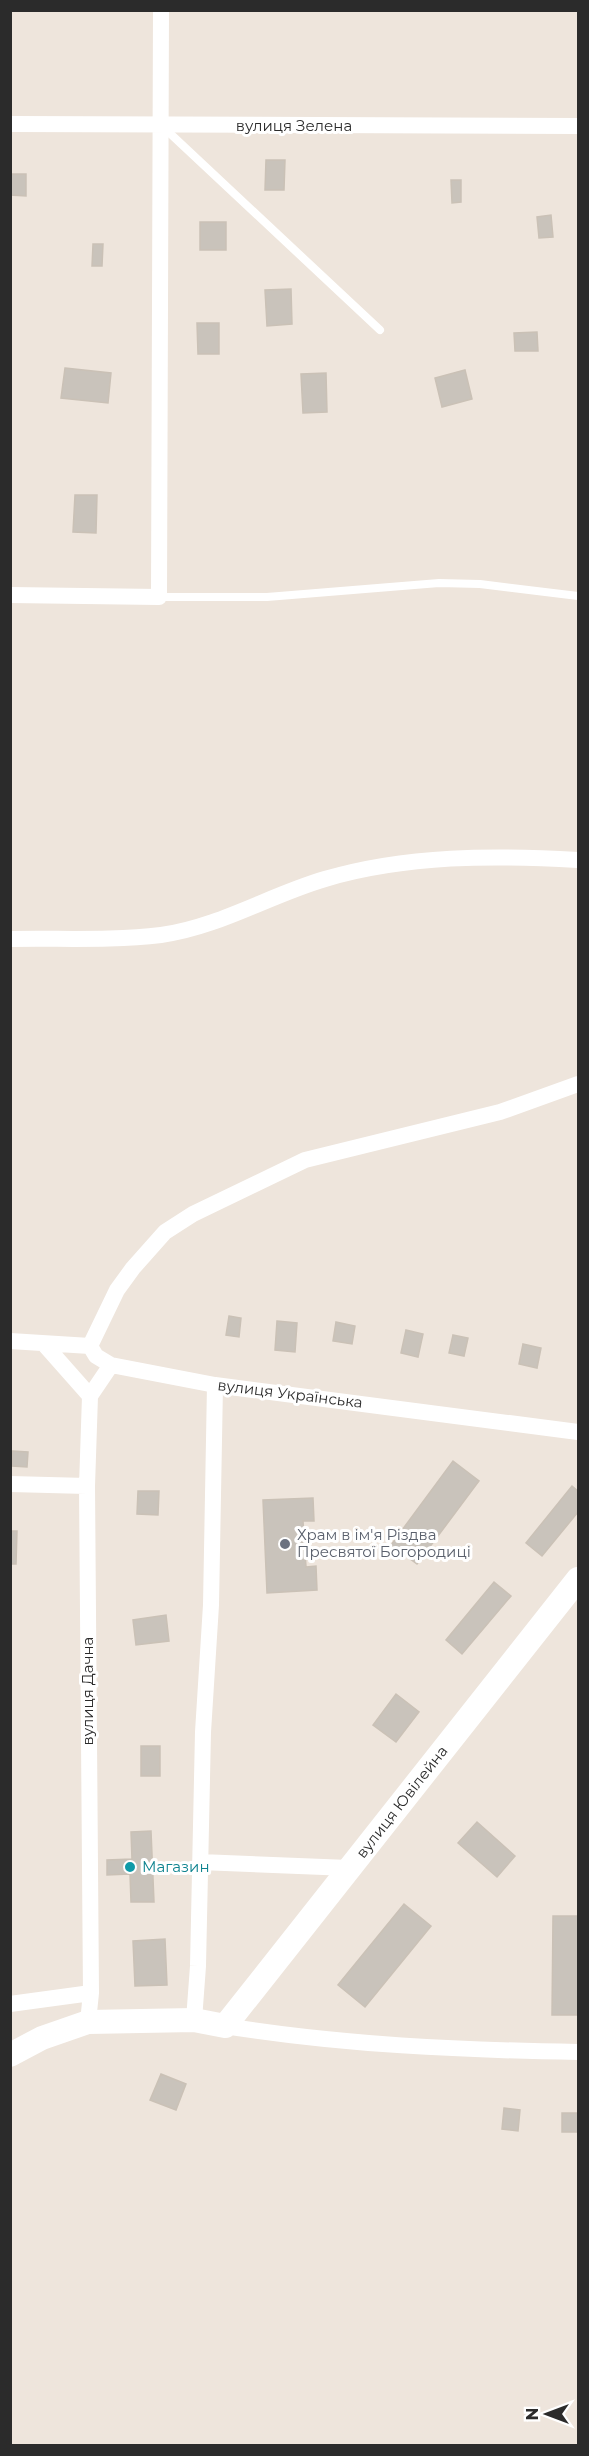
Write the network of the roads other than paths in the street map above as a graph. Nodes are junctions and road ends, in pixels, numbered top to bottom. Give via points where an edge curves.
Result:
1 (161, 10) edge
2 (10, 124) edge
3 (161, 125) junction
4 (579, 126) edge
5 (380, 330) dead end
6 (10, 595) edge
7 (579, 596) edge
8 (159, 597) junction
9 (579, 860) edge
10 (10, 939) edge
11 (579, 1084) edge
12 (10, 1341) edge
13 (44, 1344) junction
14 (90, 1346) junction
15 (111, 1365) junction
16 (215, 1385) junction
17 (90, 1396) junction
18 (579, 1432) edge
19 (10, 1484) edge
20 (87, 1486) junction
21 (579, 1580) edge
22 (200, 1862) junction
23 (350, 1868) junction
24 (91, 1993) junction
25 (10, 2004) edge
26 (194, 2020) junction
27 (88, 2022) junction
28 (225, 2026) junction
29 (579, 2052) edge
30 (10, 2055) edge

1 - 3 street
2 - 3 street, вулиця Зелена
3 - 4 street, вулиця Зелена
3 - 5 lane
3 - 8 street
6 - 8 street
7 - 8 lane via 480,584 439,584 267,597
9 - 10 street via 536,857 398,862 324,879 202,926 161,935
11 - 14 street via 500,1112 305,1160 179,1221 150,1246 117,1290
12 - 13 street
13 - 14 street
13 - 17 street
14 - 15 street via 96,1356
15 - 16 street, вулиця Українська
15 - 17 street
16 - 18 street, вулиця Українська
16 - 22 street
17 - 20 street, вулиця Дачна
19 - 20 street
20 - 24 street, вулиця Дачна
21 - 23 street, вулиця Ювілейна
22 - 23 street
22 - 26 street
23 - 28 street, вулиця Ювілейна
24 - 25 street
24 - 27 street, вулиця Дачна
26 - 27 street
26 - 28 street
27 - 30 street via 42,2038
28 - 29 street via 299,2038 375,2044

